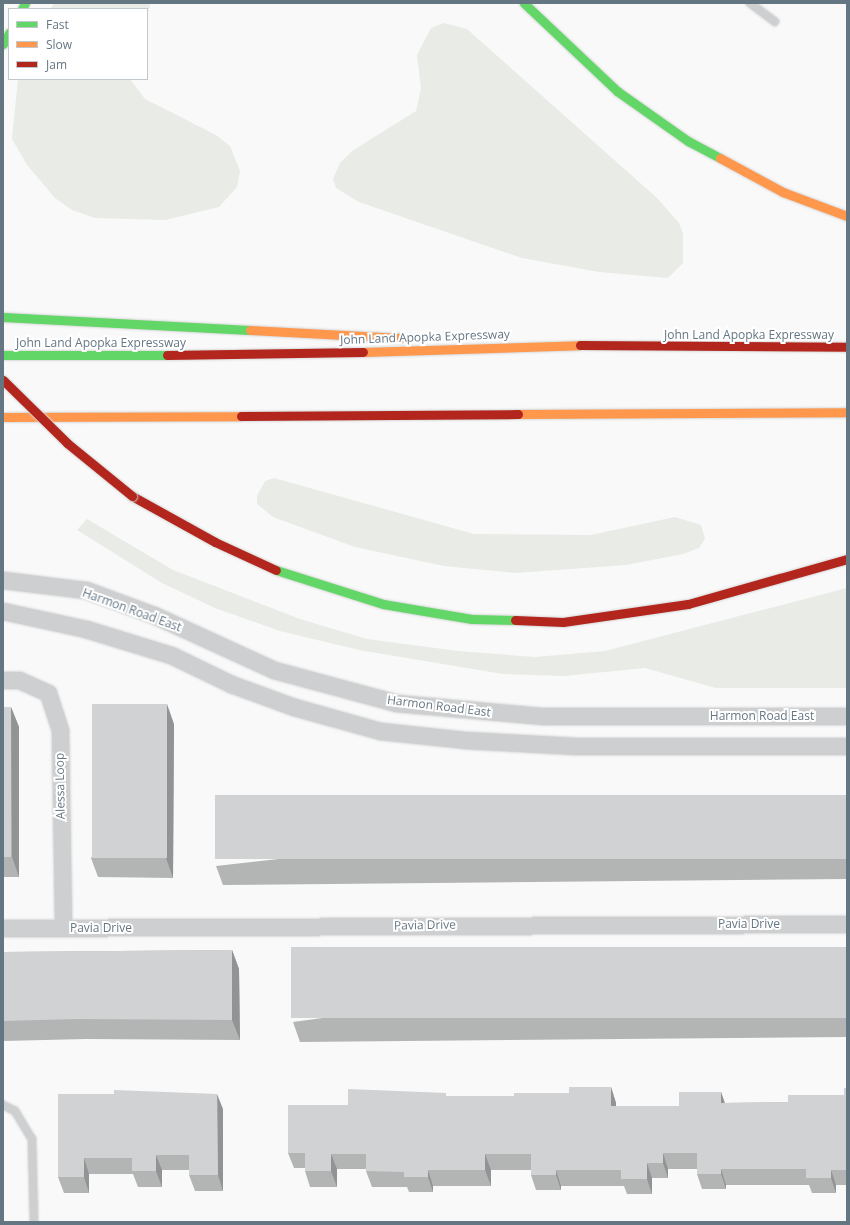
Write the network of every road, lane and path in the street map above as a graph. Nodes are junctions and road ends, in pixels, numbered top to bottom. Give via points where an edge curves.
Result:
1 (524, 3) edge
2 (750, 3) edge
3 (775, 22) dead end
4 (8, 35) edge
5 (3, 44) edge
6 (847, 216) edge
7 (3, 317) edge
8 (516, 346) junction
9 (847, 347) edge
10 (3, 355) edge
11 (3, 380) edge
12 (847, 412) edge
13 (3, 417) edge
14 (847, 559) edge
15 (3, 580) edge
16 (3, 611) edge
17 (3, 680) edge
18 (847, 716) edge
19 (847, 746) edge
20 (847, 924) edge
21 (3, 928) edge
22 (63, 928) junction
23 (3, 1105) edge
24 (34, 1222) edge

1 - 6 highway via 617,91 688,141 783,192
2 - 3 lane
4 - 5 highway
7 - 8 highway
8 - 9 highway, John Land Apopka Expressway
8 - 10 highway, John Land Apopka Expressway via 283,355
11 - 14 highway, bridge via 67,443 132,496 215,542 296,579 383,604 472,620 563,622 688,604
12 - 13 highway
15 - 18 street, Harmon Road East via 86,590 154,615 274,670 396,703 543,716
16 - 19 street via 86,629 171,655 232,684 294,707 380,731 465,740 576,746
17 - 22 street, Alessa Loop via 19,680 48,693 60,731
20 - 22 street, Pavia Drive
21 - 22 street, Pavia Drive
23 - 24 lane via 15,1111 32,1139

